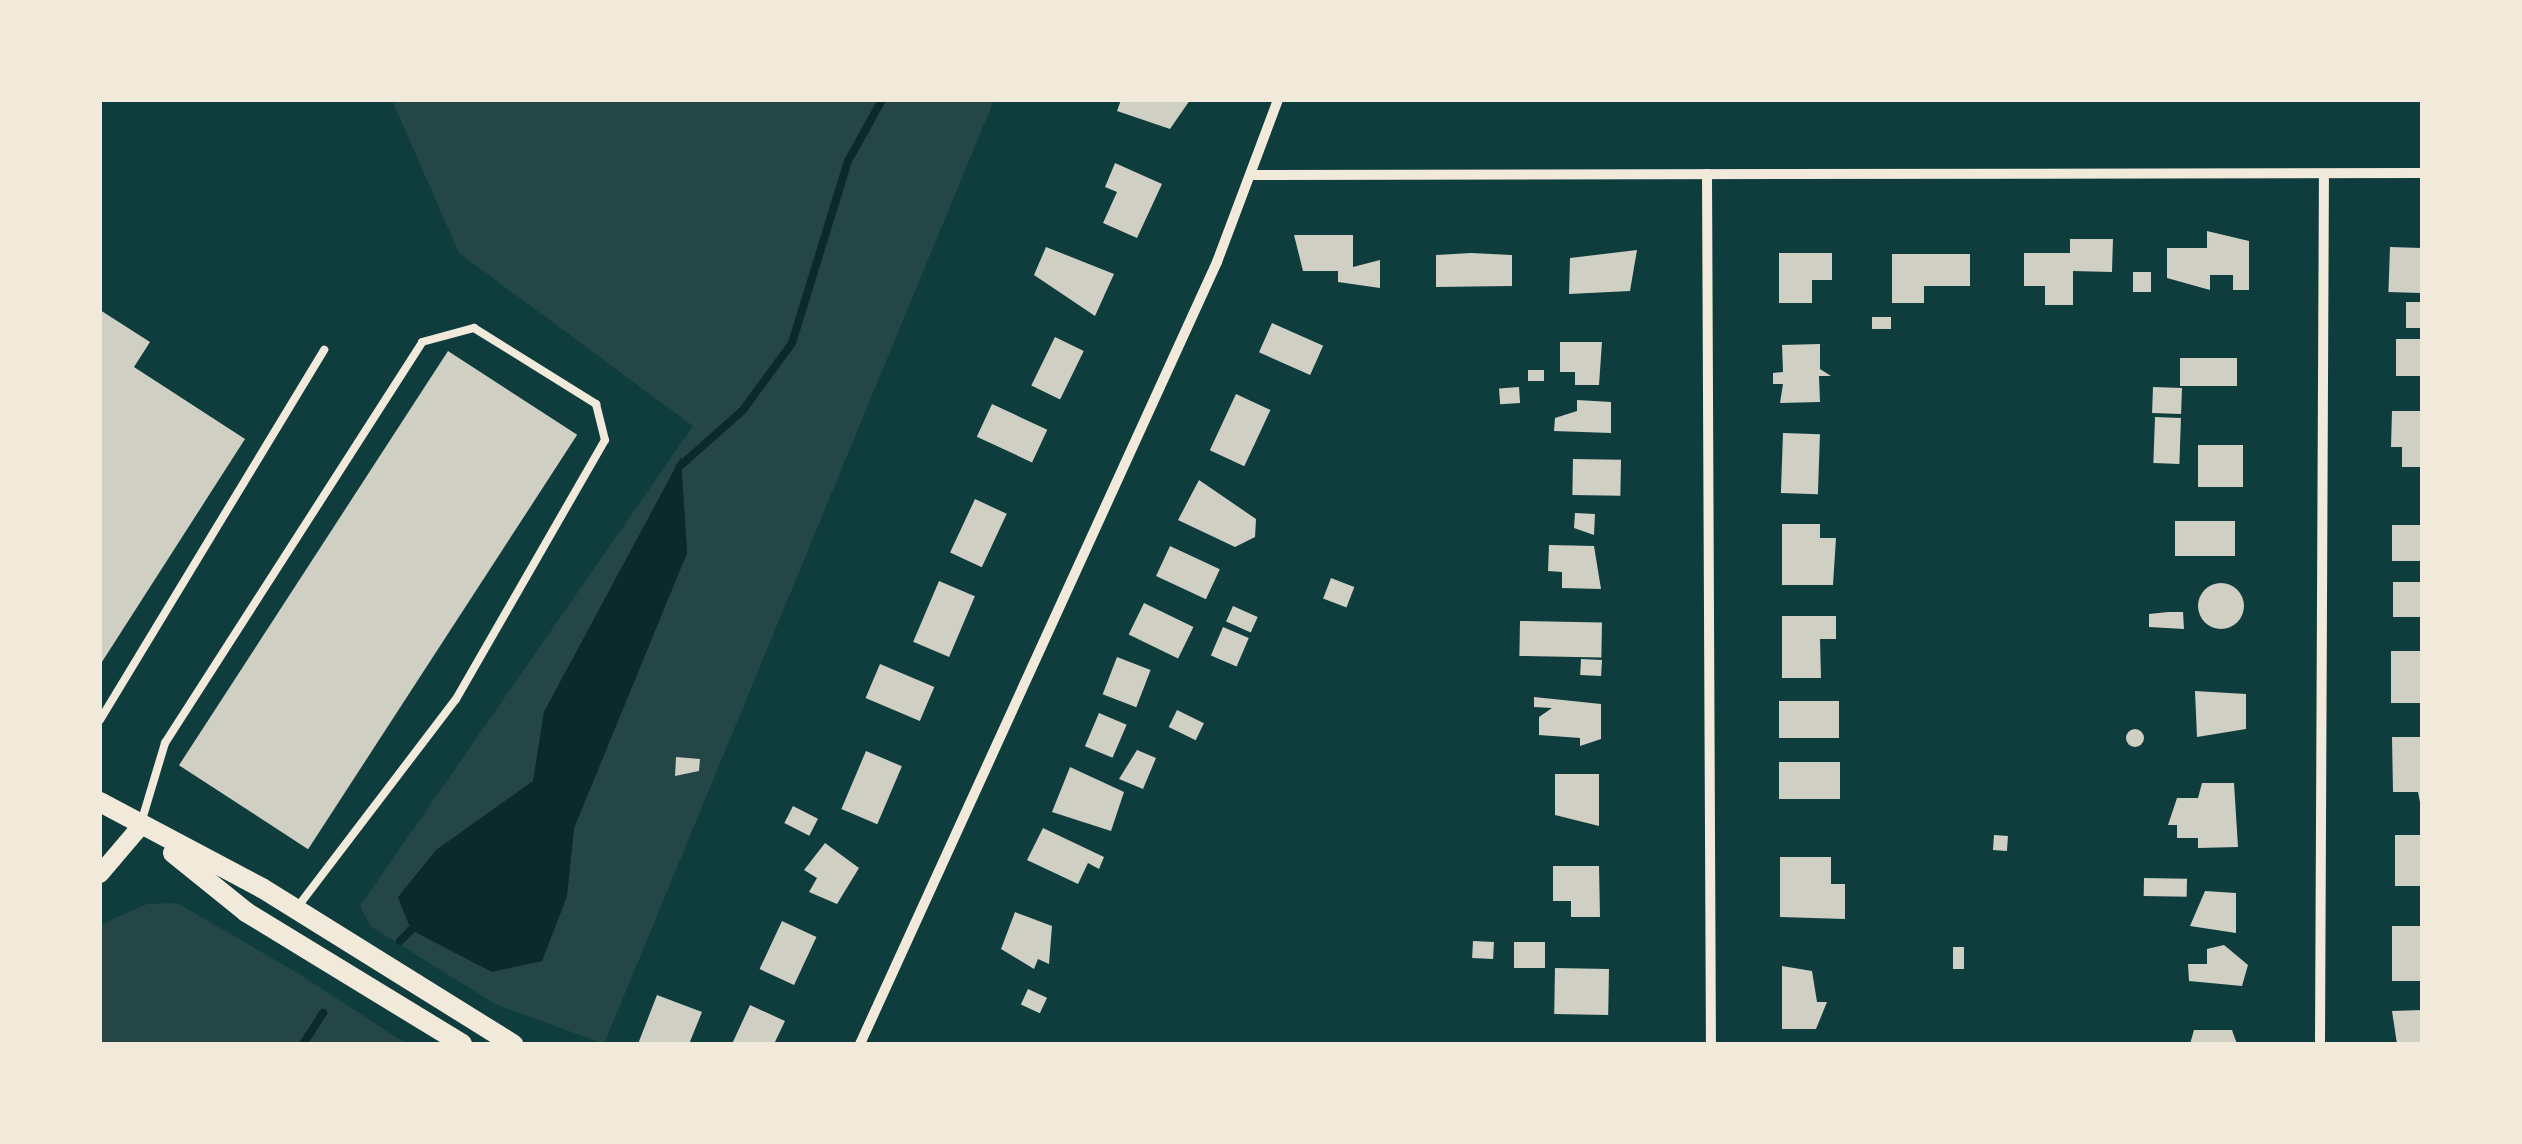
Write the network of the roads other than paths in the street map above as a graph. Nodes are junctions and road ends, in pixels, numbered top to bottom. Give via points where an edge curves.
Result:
1 (1278, 100) edge
2 (2422, 173) edge
3 (1254, 174) junction
4 (1708, 174) junction
5 (2324, 174) junction
6 (324, 350) dead end
7 (100, 720) edge
8 (100, 802) edge
9 (140, 827) junction
10 (100, 874) edge
11 (296, 908) junction
12 (462, 1044) edge
13 (513, 1044) edge
14 (860, 1044) edge
15 (1711, 1044) edge
16 (2320, 1044) edge

1 - 3 street
2 - 5 street
3 - 4 street
3 - 14 street
4 - 5 street
4 - 15 street
5 - 16 street
6 - 7 lane
8 - 9 main road
9 - 10 street
9 - 11 main road
9 - 11 lane via 164,743 422,342 474,328 596,404 604,440 456,699
9 - 12 main road via 246,912
11 - 13 main road

